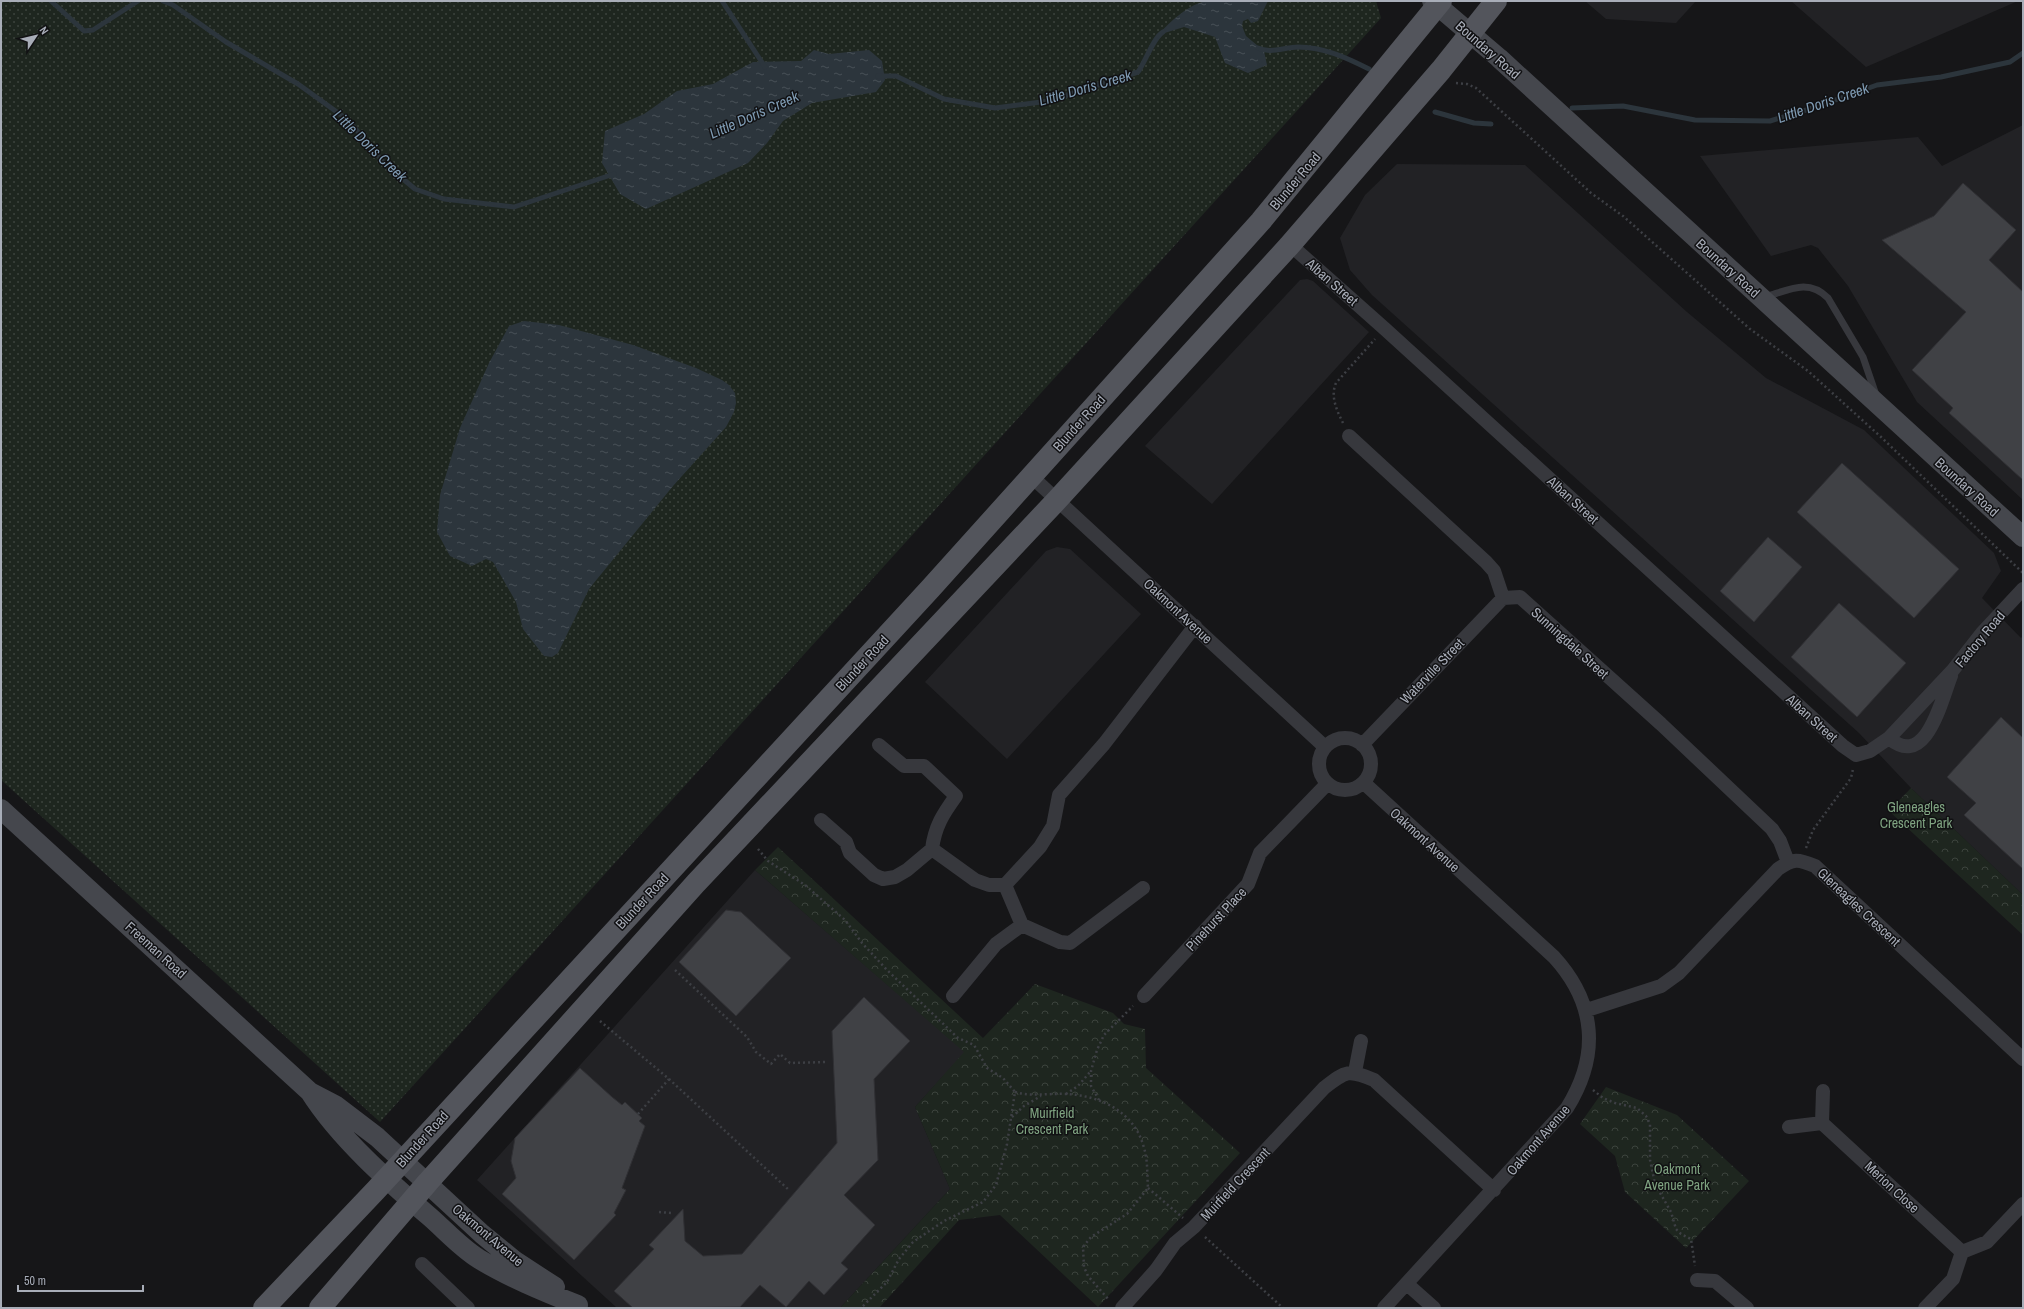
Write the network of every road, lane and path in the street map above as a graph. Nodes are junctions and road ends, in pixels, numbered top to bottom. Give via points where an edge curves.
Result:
1 (1496, 1) edge
2 (1437, 3) edge
3 (1470, 34) junction
4 (1454, 81) dead end
5 (1288, 246) junction
6 (1761, 298) junction
7 (1385, 329) junction
8 (1879, 406) junction
9 (1349, 436) joint
10 (1031, 476) junction
11 (1057, 500) junction
12 (2023, 537) edge
13 (2023, 573) edge
14 (2023, 590) edge
15 (1503, 598) junction
16 (1195, 626) junction
17 (1953, 670) junction
18 (1889, 738) junction
19 (1362, 744) junction
20 (879, 745) dead end
21 (1325, 747) junction
22 (1856, 755) junction
23 (1364, 783) junction
24 (1327, 784) junction
25 (1, 809) edge
26 (821, 820) dead end
27 (932, 848) junction
28 (758, 849) dead end
29 (1794, 861) junction
30 (1004, 886) junction
31 (1143, 888) dead end
32 (1022, 925) junction
33 (675, 970) dead end
34 (953, 996) dead end
35 (1144, 996) joint
36 (1587, 1010) junction
37 (600, 1021) dead end
38 (1361, 1041) dead end
39 (2023, 1059) edge
40 (827, 1062) dead end
41 (1091, 1071) junction
42 (1355, 1072) junction
43 (669, 1079) junction
44 (1582, 1080) junction
45 (1823, 1091) dead end
46 (310, 1092) junction
47 (1015, 1092) junction
48 (1065, 1094) junction
49 (1043, 1095) junction
50 (1099, 1100) junction
51 (638, 1114) dead end
52 (1011, 1118) junction
53 (1822, 1123) junction
54 (1789, 1127) dead end
55 (403, 1159) junction
56 (387, 1178) junction
57 (428, 1182) junction
58 (1148, 1188) junction
59 (1494, 1190) junction
60 (790, 1191) dead end
61 (412, 1201) junction
62 (2023, 1204) edge
63 (659, 1212) dead end
64 (671, 1213) dead end
65 (1194, 1227) junction
66 (1962, 1252) junction
67 (422, 1264) dead end
68 (1697, 1280) joint
69 (1407, 1284) junction
70 (1117, 1305) edge
71 (579, 1307) edge
72 (264, 1308) edge
73 (320, 1308) edge
74 (468, 1308) edge
75 (861, 1308) edge
76 (1283, 1308) edge
77 (1384, 1308) edge
78 (1434, 1308) edge
79 (1747, 1308) edge
80 (1925, 1308) edge

1 - 3 main road, Blunder Road
2 - 3 street, Boundary Road
2 - 10 main road, Blunder Road via 1261,221
3 - 5 main road, Blunder Road
3 - 6 street, Boundary Road
4 - 13 path via 1476,88 1591,193 1623,216 1750,329 1808,371
5 - 7 street, Alban Street via 1295,249
5 - 11 main road, Blunder Road
6 - 8 street, Boundary Road
6 - 8 lane via 1803,286 1814,287 1822,292 1863,357
7 - 9 path via 1336,383 1334,389 1337,412
7 - 22 street, Alban Street via 1843,746
8 - 12 street, Boundary Road
9 - 15 street via 1486,562 1494,571
10 - 11 street, Oakmont Avenue
10 - 55 main road, Blunder Road via 919,601
11 - 16 street, Oakmont Avenue
11 - 57 main road, Blunder Road via 696,883
14 - 17 street, Factory Road via 1982,633
15 - 19 street, Waterville Street
15 - 29 street, Sunningdale Street via 1520,597 1661,724 1772,828
16 - 21 street, Oakmont Avenue
16 - 30 street via 1104,744 1059,795 1053,826 1040,847
17 - 18 street, Factory Road
17 - 18 street, Factory Road via 1924,739 1915,746 1902,746
18 - 22 street, Factory Road via 1870,752
19 - 21 street via 1347,738 1331,742
19 - 23 street via 1370,759 1370,772
20 - 27 street via 904,766 924,766 956,796 934,832
21 - 24 street via 1320,754 1319,770
22 - 29 path via 1851,778
23 - 24 street via 1350,790 1342,790
23 - 36 street, Oakmont Avenue via 1554,956 1567,971
24 - 35 street, Pinehurst Place via 1260,853 1248,884
25 - 46 street, Freeman Road
26 - 27 street via 846,842 850,853 874,875 883,879 895,877 907,870
27 - 30 street via 975,880 989,885
28 - 47 path via 768,861 805,885 846,920 862,943 887,970 958,1038 974,1044 987,1068 1003,1078
29 - 36 street via 1778,869 1679,973 1661,986
29 - 39 street, Gleneagles Crescent via 1815,866
30 - 32 street
31 - 32 street via 1070,943 1060,942
32 - 34 street via 996,944
33 - 40 path via 747,1037 756,1052 771,1064 780,1054 790,1063
35 - 41 path via 1104,1035 1096,1050
36 - 44 street, Oakmont Avenue via 1590,1033 1588,1058
37 - 43 path
38 - 42 street
41 - 48 path via 1078,1086
41 - 50 path via 1091,1086
42 - 59 street via 1374,1080
42 - 65 street, Muirfield Crescent via 1341,1074 1324,1088
43 - 51 path
43 - 60 path
44 - 59 street, Oakmont Avenue via 1568,1108
44 - 68 path via 1603,1098 1637,1108 1646,1116 1650,1124 1650,1160 1655,1184 1671,1212 1676,1229 1691,1238
45 - 53 street
46 - 55 street, Freeman Road via 335,1104
46 - 56 street, Freeman Road via 324,1115
47 - 49 path via 1026,1096
47 - 52 path
48 - 49 path
48 - 50 path
49 - 52 path via 1024,1106
50 - 58 path via 1128,1118 1137,1132 1144,1148
52 - 75 path via 996,1185 983,1202 944,1221 913,1242 887,1282
53 - 54 street
53 - 66 street, Merion Close
55 - 56 main road, Blunder Road
55 - 57 street, Oakmont Avenue
56 - 61 street, Freeman Road
56 - 72 main road, Blunder Road
57 - 61 main road, Blunder Road
57 - 71 street, Oakmont Avenue via 482,1234 516,1261 549,1281
58 - 65 path
58 - 70 path via 1127,1214 1091,1237 1083,1247 1084,1267 1088,1276
59 - 69 street, Oakmont Avenue
61 - 71 street, Oakmont Avenue via 477,1258 541,1291
61 - 73 main road, Blunder Road
62 - 66 street via 1987,1242
63 - 64 path
65 - 70 street, Muirfield Crescent via 1175,1243 1156,1270
65 - 76 path
66 - 80 street via 1953,1279
67 - 74 street
68 - 79 street via 1715,1281
69 - 77 street, Oakmont Avenue
69 - 78 street

